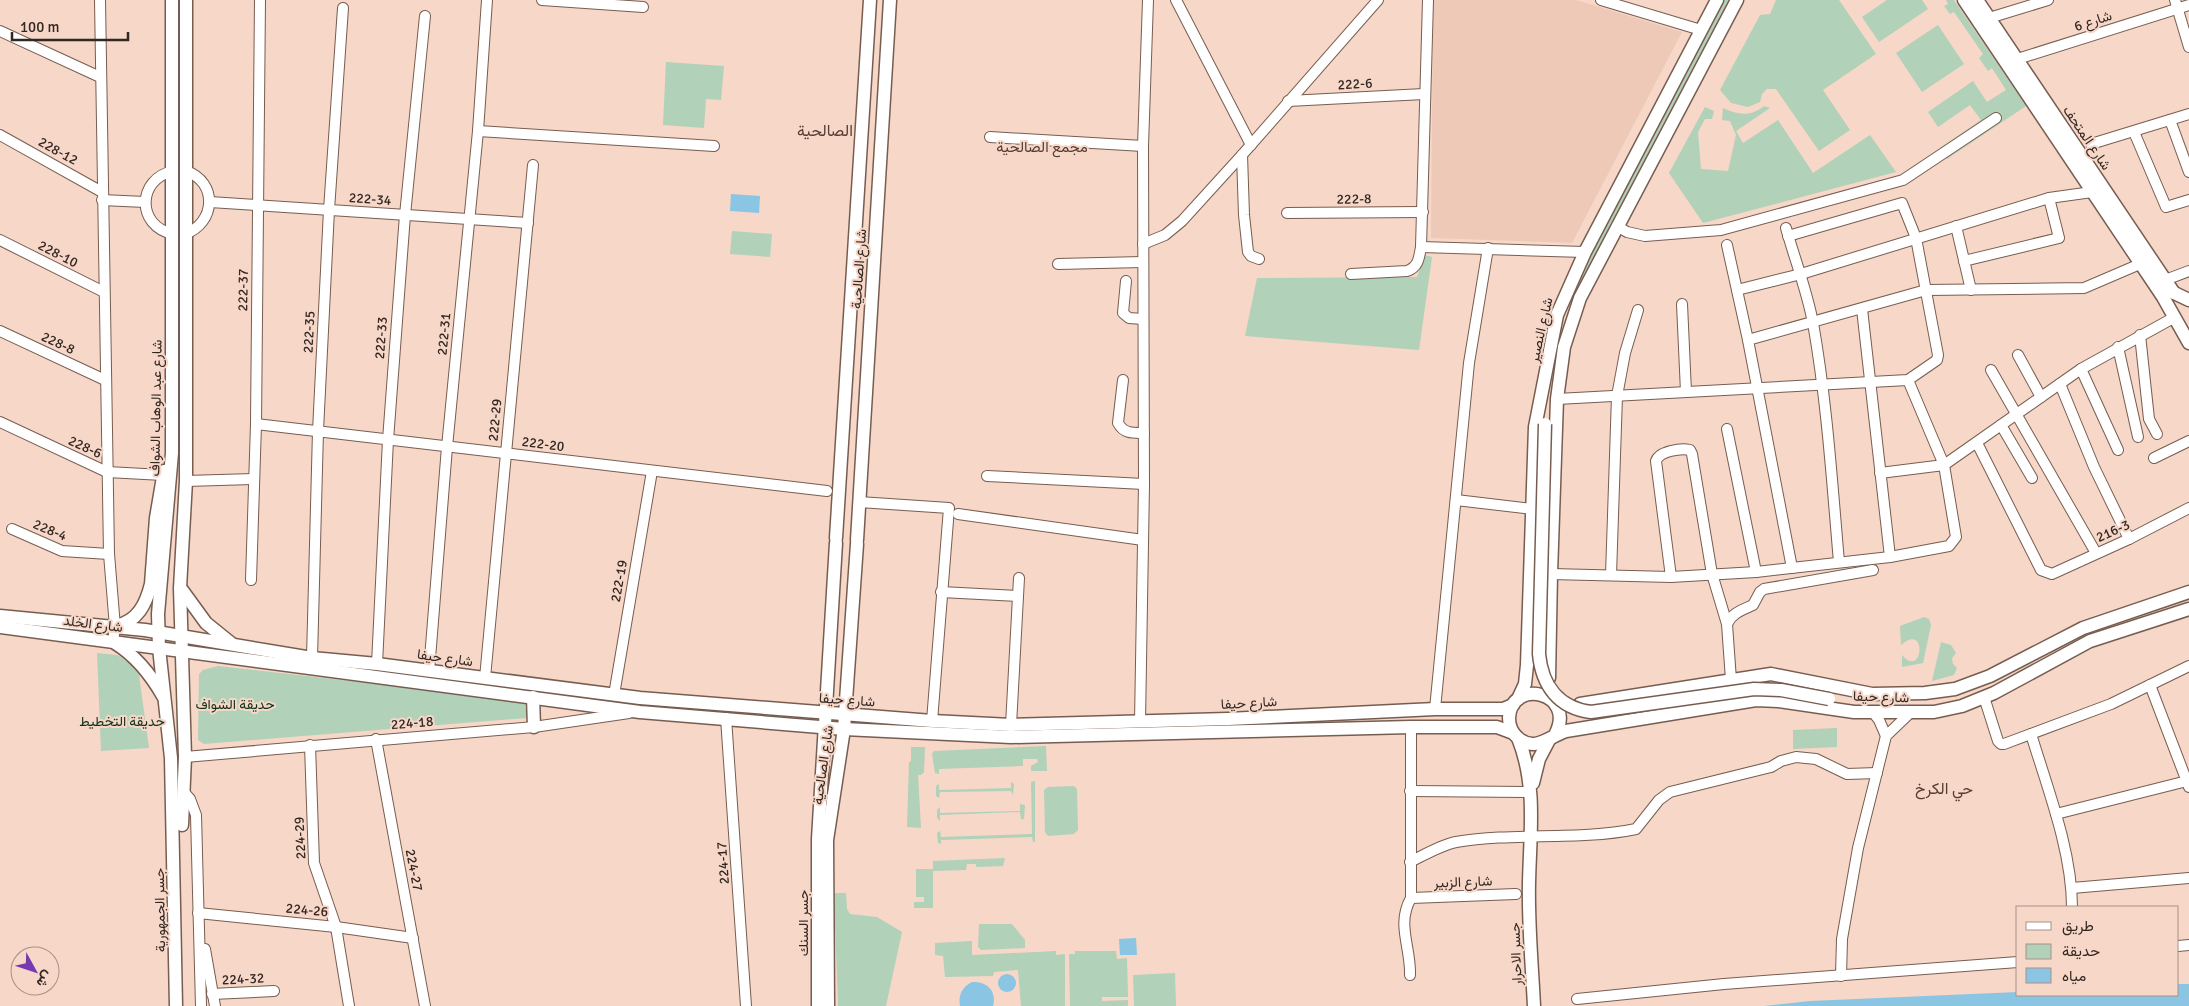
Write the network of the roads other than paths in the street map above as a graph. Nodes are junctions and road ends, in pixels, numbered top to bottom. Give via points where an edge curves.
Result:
1 (100, 0) edge
2 (172, 0) edge
3 (186, 0) edge
4 (260, 0) edge
5 (487, 0) edge
6 (542, 0) edge
7 (1148, 0) edge
8 (1176, 0) edge
9 (1378, 0) edge
10 (1428, 0) edge
11 (1601, 0) edge
12 (1717, 0) edge
13 (1737, 0) edge
14 (1964, 0) edge
15 (1977, 0) edge
16 (2048, 0) edge
17 (2176, 4) edge
18 (2189, 5) edge
19 (869, 6) edge
20 (890, 6) edge
21 (643, 7) dead end
22 (343, 8) dead end
23 (426, 16) dead end
24 (1989, 18) junction
25 (1701, 30) junction
26 (0, 31) edge
27 (2189, 47) edge
28 (2012, 61) junction
29 (100, 77) junction
30 (1424, 94) junction
31 (1288, 101) junction
32 (2189, 114) edge
33 (1996, 118) dead end
34 (2170, 120) junction
35 (478, 131) junction
36 (2134, 132) junction
37 (0, 135) edge
38 (990, 137) dead end
39 (2091, 144) dead end
40 (1251, 145) junction
41 (714, 146) dead end
42 (1143, 146) junction
43 (1242, 155) junction
44 (533, 165) dead end
45 (180, 171) junction
46 (2189, 172) edge
47 (2092, 192) junction
48 (102, 196) junction
49 (2049, 198) junction
50 (2189, 200) edge
51 (145, 202) junction
52 (210, 202) junction
53 (258, 206) junction
54 (329, 210) junction
55 (1422, 212) junction
56 (1287, 213) dead end
57 (405, 215) junction
58 (468, 219) junction
59 (528, 223) junction
60 (1617, 226) junction
61 (1956, 226) junction
62 (179, 234) junction
63 (1916, 238) junction
64 (0, 240) edge
65 (1143, 244) junction
66 (1727, 245) dead end
67 (1421, 247) junction
68 (1488, 248) junction
69 (1585, 252) junction
70 (853, 255) junction
71 (875, 257) junction
72 (1259, 259) dead end
73 (1964, 261) junction
74 (1143, 262) junction
75 (1058, 264) dead end
76 (2140, 264) junction
77 (2189, 271) edge
78 (1351, 274) dead end
79 (1801, 274) junction
80 (1126, 281) dead end
81 (2160, 282) junction
82 (1737, 290) junction
83 (1926, 290) junction
84 (1971, 290) junction
85 (104, 292) junction
86 (2174, 293) junction
87 (2189, 300) edge
88 (1682, 304) dead end
89 (1862, 309) junction
90 (1638, 310) dead end
91 (2174, 315) junction
92 (1143, 320) junction
93 (1813, 323) junction
94 (0, 331) edge
95 (2140, 335) junction
96 (1748, 340) junction
97 (2189, 343) edge
98 (2118, 347) junction
99 (2018, 356) dead end
100 (1548, 369) junction
101 (2081, 369) junction
102 (1991, 370) dead end
103 (106, 380) junction
104 (1123, 380) dead end
105 (1908, 380) junction
106 (1870, 382) junction
107 (2060, 384) junction
108 (1822, 385) junction
109 (1757, 388) junction
110 (1686, 392) junction
111 (1617, 396) junction
112 (2041, 397) junction
113 (1557, 399) junction
114 (2017, 412) junction
115 (0, 422) edge
116 (256, 424) junction
117 (2001, 425) junction
118 (1726, 429) dead end
119 (318, 431) junction
120 (1144, 433) junction
121 (2156, 434) dead end
122 (2138, 438) dead end
123 (388, 440) junction
124 (2189, 441) edge
125 (1977, 443) junction
126 (447, 447) junction
127 (2118, 450) dead end
128 (172, 453) junction
129 (506, 454) junction
130 (2154, 458) dead end
131 (1944, 465) junction
132 (652, 471) junction
133 (107, 472) junction
134 (1880, 474) junction
135 (163, 475) junction
136 (986, 476) dead end
137 (2032, 478) dead end
138 (253, 479) junction
139 (186, 480) junction
140 (840, 481) junction
141 (1144, 484) junction
142 (827, 491) junction
143 (1456, 500) junction
144 (859, 502) junction
145 (838, 505) junction
146 (2189, 508) edge
147 (1532, 509) junction
148 (958, 514) dead end
149 (12, 529) dead end
150 (2129, 539) junction
151 (1144, 540) junction
152 (2096, 553) junction
153 (109, 554) junction
154 (1890, 557) junction
155 (1840, 562) junction
156 (1792, 568) junction
157 (1873, 570) dead end
158 (1756, 572) junction
159 (1553, 574) junction
160 (1712, 574) junction
161 (1611, 575) junction
162 (1670, 577) junction
163 (1018, 578) dead end
164 (251, 580) dead end
165 (180, 588) junction
166 (942, 592) junction
167 (2189, 592) edge
168 (1018, 596) junction
169 (2189, 608) edge
170 (0, 616) edge
171 (1727, 624) junction
172 (0, 627) edge
173 (115, 627) junction
174 (158, 632) junction
175 (182, 637) junction
176 (113, 642) junction
177 (237, 647) junction
178 (159, 648) junction
179 (182, 651) junction
180 (312, 658) junction
181 (376, 664) junction
182 (2189, 666) edge
183 (429, 671) junction
184 (485, 678) junction
185 (1550, 678) dead end
186 (1731, 680) junction
187 (2150, 685) junction
188 (614, 695) junction
189 (534, 697) junction
190 (1984, 697) junction
191 (1618, 698) junction
192 (166, 701) junction
193 (1515, 702) junction
194 (1580, 704) dead end
195 (1435, 709) junction
196 (640, 712) junction
197 (1872, 712) junction
198 (826, 713) junction
199 (1910, 713) junction
200 (845, 714) junction
201 (726, 718) junction
202 (932, 722) junction
203 (1140, 722) junction
204 (1622, 722) junction
205 (1011, 725) junction
206 (534, 727) junction
207 (825, 727) junction
208 (1411, 727) junction
209 (844, 729) junction
210 (2031, 734) junction
211 (1515, 736) junction
212 (1886, 736) junction
213 (1552, 738) junction
214 (376, 739) junction
215 (310, 745) junction
216 (185, 757) junction
217 (1877, 773) junction
218 (2188, 784) edge
219 (183, 791) junction
220 (1410, 791) junction
221 (1531, 792) junction
222 (178, 814) junction
223 (2056, 814) junction
224 (1530, 836) junction
225 (822, 840) junction
226 (1410, 862) junction
227 (2189, 878) edge
228 (2072, 888) junction
229 (1516, 894) dead end
230 (1412, 898) junction
231 (2072, 906) edge
232 (201, 913) junction
233 (336, 927) junction
234 (413, 938) junction
235 (2016, 962) edge
236 (1410, 975) dead end
237 (1841, 976) junction
238 (274, 991) dead end
239 (212, 994) junction
240 (1577, 999) dead end
241 (201, 1001) edge
242 (176, 1006) edge
243 (184, 1006) edge
244 (215, 1006) edge
245 (349, 1006) edge
246 (425, 1006) edge
247 (746, 1006) edge
248 (818, 1006) edge
249 (828, 1006) edge
250 (1534, 1006) edge

1 - 29 street
2 - 45 main road, شارع عبد الوهاب الشواف
3 - 45 main road, شارع عبد الوهاب الشواف
4 - 53 street, 222-37
5 - 35 street, 222-31
6 - 21 street
7 - 42 street
8 - 40 street
9 - 31 street
10 - 30 street
11 - 25 street
12 - 25 main road, شارع النصیر
13 - 60 main road, شارع النصیر
14 - 28 main road, شارع المتحف
15 - 24 main road, شارع المتحف
16 - 24 street
17 - 18 street, شارع 6
17 - 27 street
17 - 28 street, شارع 6
19 - 20 main road
19 - 70 main road, شارع الصالحية
20 - 71 main road, شارع الصالحية
22 - 54 street, 222-35
23 - 57 street, 222-33
24 - 28 main road, شارع المتحف
25 - 69 main road, شارع النصیر
26 - 29 street
28 - 47 main road, شارع المتحف
28 - 81 main road, شارع المتحف
29 - 48 street
30 - 31 street, 222-6
30 - 55 street
31 - 40 street
32 - 34 street
33 - 60 street via 1903,180 1721,230 1645,236
34 - 36 street
34 - 46 street
35 - 41 street
35 - 58 street, 222-31
36 - 39 street
36 - 50 street via 2166,207
37 - 48 street, 228-12
38 - 42 street
40 - 43 street
42 - 65 street
43 - 65 street via 1182,220 1165,235
43 - 72 street via 1248,252
44 - 59 street, 222-29
45 - 51 street via 163,174 154,181
45 - 52 street via 195,176 203,183
45 - 62 main road, شارع عبد الوهاب الشواف
47 - 49 street
47 - 76 main road, شارع المتحف
48 - 51 street
48 - 85 street
49 - 61 street
49 - 73 street via 2059,238
51 - 62 street via 153,224 162,231
52 - 53 street, 222-34
52 - 62 street via 203,223 195,230
53 - 54 street, 222-34
53 - 116 street, 222-37
54 - 57 street, 222-34
54 - 119 street, 222-35
55 - 56 street, 222-8
55 - 67 street
57 - 58 street, 222-34
57 - 123 street, 222-33
58 - 59 street, 222-34
58 - 126 street, 222-31
59 - 129 street, 222-29
60 - 113 main road, شارع النصیر via 1575,310 1564,347
61 - 63 street
61 - 73 street
62 - 128 main road, شارع عبد الوهاب الشواف
62 - 139 main road, شارع عبد الوهاب الشواف
63 - 79 street
63 - 79 street via 1902,202 1787,232
63 - 83 street
64 - 85 street, 228-10
65 - 74 street
66 - 82 street
67 - 68 street
67 - 78 street via 1414,269
68 - 69 street
68 - 143 street via 1470,363
69 - 100 main road, شارع النصیر via 1557,315
70 - 71 main road
70 - 140 main road, شارع الصالحية
71 - 144 main road, شارع الصالحية
73 - 84 street
74 - 75 street
74 - 92 street
76 - 81 main road, شارع المتحف
76 - 84 street via 2084,288
77 - 81 street
79 - 82 street
79 - 93 street
80 - 92 street via 1123,312 1129,318
81 - 86 main road, شارع المتحف
81 - 91 main road, شارع المتحف
82 - 96 street
83 - 84 street
83 - 89 street
83 - 105 street via 1938,355 1932,365
85 - 103 street
86 - 87 main road
86 - 91 main road
88 - 110 street
89 - 93 street
89 - 106 street
90 - 111 street
91 - 95 street
91 - 97 main road, شارع المتحف
92 - 120 street
93 - 96 street
93 - 108 street
94 - 103 street, 228-8
95 - 98 street
95 - 121 street via 2149,419
96 - 109 street
98 - 101 street
98 - 122 street
99 - 112 street
100 - 147 main road, شارع النصیر via 1535,427
100 - 197 main road, bridge via 1539,654 1542,675 1554,694 1567,705 1592,712 1754,689 1781,690 1829,699
101 - 107 street
101 - 127 street
102 - 114 street
103 - 133 street
104 - 120 street via 1118,424 1127,432
105 - 106 street
105 - 131 street
106 - 108 street
106 - 134 street
107 - 112 street
107 - 150 street via 2094,467
108 - 109 street
108 - 155 street
109 - 110 street
109 - 156 street
110 - 111 street
111 - 113 street
111 - 161 street
112 - 114 street
113 - 159 main road, شارع النصیر
114 - 117 street
114 - 152 street
115 - 133 street, 228-6
116 - 119 street, 222-20
116 - 138 street, 222-37
117 - 125 street
117 - 137 street
118 - 158 street
119 - 123 street, 222-20
119 - 180 street, 222-35
120 - 141 street
123 - 126 street, 222-20
123 - 181 street, 222-33
124 - 130 street
125 - 131 street
125 - 152 street, 216-3 via 2041,570 2052,574
126 - 129 street, 222-20
126 - 183 street, 222-31
128 - 135 main road
128 - 174 main road, شارع عبد الوهاب الشواف
129 - 132 street, 222-20
129 - 184 street, 222-29
131 - 134 street
131 - 154 street via 1956,537 1949,546
132 - 142 street, 222-20
132 - 188 street, 222-19
133 - 135 street, 228-6
133 - 153 street
134 - 154 street
135 - 173 main road via 148,597 133,619
136 - 141 street
138 - 139 street
138 - 164 street, 222-37
139 - 165 main road, شارع عبد الوهاب الشواف
140 - 142 street
140 - 145 main road, شارع الصالحية
141 - 151 street
142 - 145 street
143 - 147 street
143 - 195 street
144 - 166 street via 949,508
144 - 200 main road, شارع الصالحية
145 - 198 main road, شارع الصالحية
146 - 150 street, 216-3
147 - 193 main road, شارع النصیر via 1525,684
148 - 151 street
149 - 153 street, 228-4 via 62,551
150 - 152 street, 216-3
151 - 203 street
153 - 173 street
154 - 155 street
155 - 156 street
156 - 158 street
157 - 171 street via 1764,589 1753,605 1738,611
158 - 160 street
159 - 161 street
159 - 185 main road, شارع النصیر
160 - 162 street
160 - 162 street via 1692,454 1686,449 1662,454 1656,461
160 - 171 street
161 - 162 street
163 - 168 street
165 - 175 main road, شارع عبد الوهاب الشواف
165 - 177 main road via 206,623
166 - 168 street
166 - 202 street
167 - 186 main road, شارع حيفا via 2083,628 1990,676 1956,689 1872,694 1770,674
168 - 205 street
169 - 190 main road, شارع حيفا via 2090,641
170 - 173 main road, شارع الخلد
171 - 186 street
172 - 176 main road, شارع الخلد
173 - 174 main road, شارع الخلد
173 - 176 street
174 - 175 main road, شارع الخلد
174 - 178 main road, شارع عبد الوهاب الشواف
175 - 177 main road, شارع حيفا
175 - 179 main road, شارع عبد الوهاب الشواف
176 - 178 main road, شارع الخلد
176 - 192 main road via 142,665
177 - 180 main road, شارع حيفا
178 - 179 main road, شارع الخلد
178 - 192 main road, شارع عبد الوهاب الشواف
179 - 189 main road, شارع حيفا
179 - 216 main road, شارع عبد الوهاب الشواف
180 - 181 main road, شارع حيفا
181 - 183 main road, شارع حيفا
182 - 187 street
183 - 184 main road, شارع حيفا
184 - 188 main road, شارع حيفا
186 - 191 main road, شارع حيفا
187 - 210 street via 2111,704
187 - 218 street
188 - 198 main road, شارع حيفا
189 - 196 main road, شارع حيفا
189 - 206 main road
190 - 199 main road, شارع حيفا via 1962,706
190 - 210 street via 2001,744
191 - 194 main road, شارع حيفا
191 - 204 main road via 1612,710 1614,717
192 - 222 main road, شارع عبد الوهاب الشواف
193 - 195 main road, شارع حيفا via 1503,709
193 - 211 main road via 1509,720
193 - 213 main road via 1543,692 1557,704 1560,720
195 - 203 main road, شارع حيفا
196 - 201 main road, شارع حيفا
196 - 206 street, 224-18
197 - 199 main road, شارع حيفا
197 - 204 main road, شارع حيفا via 1762,700
197 - 212 street
198 - 200 main road, شارع حيفا
198 - 207 main road, شارع الصالحية
199 - 212 street
200 - 202 main road, شارع حيفا
200 - 209 main road, شارع الصالحية
201 - 207 main road, شارع حيفا
201 - 247 street, 224-17
202 - 205 main road, شارع حيفا
203 - 205 main road, شارع حيفا
204 - 213 main road, شارع حيفا
206 - 214 street, 224-18
207 - 209 main road, شارع حيفا
207 - 225 main road, شارع الصالحية
208 - 209 main road, شارع حيفا via 1011,737
208 - 211 main road, شارع حيفا via 1497,726
208 - 220 street
209 - 225 main road, شارع الصالحية
210 - 223 street
211 - 213 main road via 1533,745
211 - 221 main road via 1525,757
212 - 217 street
213 - 221 main road via 1539,759
214 - 215 street, 224-18
214 - 234 street, 224-27
215 - 216 street, 224-18
215 - 233 street, 224-29 via 314,863
216 - 219 main road, شارع عبد الوهاب الشواف
217 - 224 street via 1847,774 1816,759 1796,757 1771,767 1670,792 1659,800 1636,829 1611,834
217 - 237 street via 1858,848 1842,939
218 - 223 street
219 - 222 main road, شارع عبد الوهاب الشواف
219 - 232 street via 196,814
220 - 221 street
220 - 226 street
221 - 224 main road, جسر الاحرار
222 - 242 main road, جسر الجمهورية
222 - 243 main road, جسر الجمهورية
223 - 228 street
224 - 226 street via 1454,842
224 - 250 main road, جسر الاحرار via 1529,900
225 - 248 main road, جسر السنك
225 - 249 main road, جسر السنك
226 - 230 street
227 - 228 street
228 - 231 street
229 - 230 street, شارع الزبير
230 - 236 street via 1405,909 1404,931
232 - 233 street, 224-26
232 - 239 street
232 - 241 street
233 - 234 street, 224-26
233 - 245 street, 224-29
234 - 246 street, 224-27
235 - 237 street
237 - 240 street
238 - 239 street, 224-32
239 - 244 street

